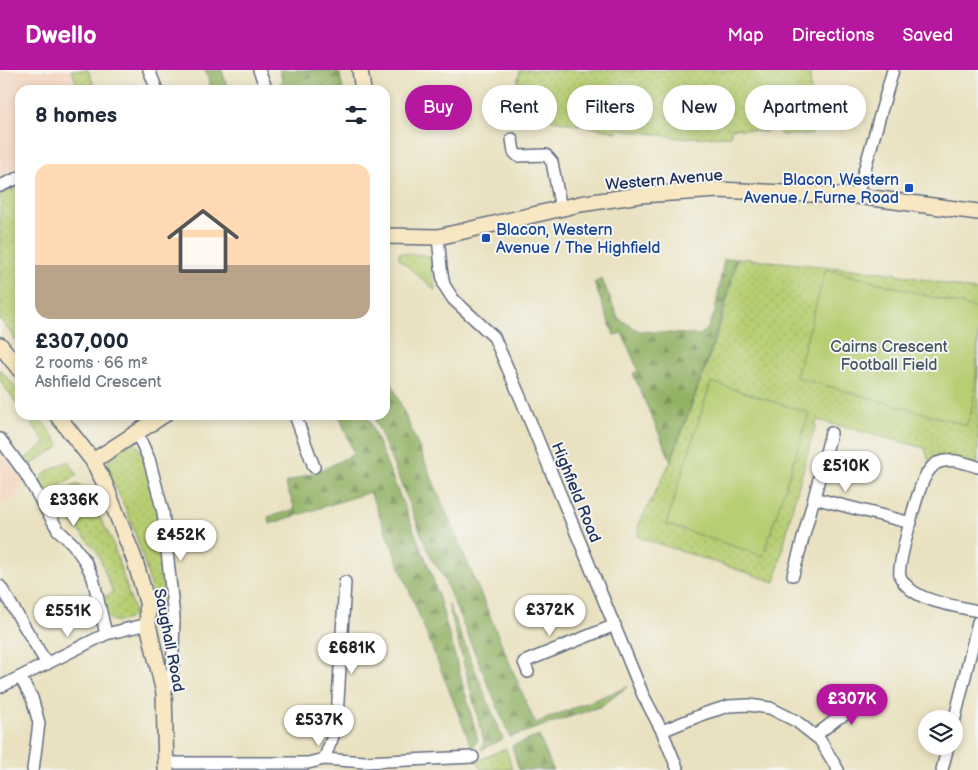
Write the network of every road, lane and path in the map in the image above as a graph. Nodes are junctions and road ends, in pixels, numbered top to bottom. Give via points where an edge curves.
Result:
1 (149, 70) edge
2 (259, 70) edge
3 (360, 70) edge
4 (893, 70) edge
5 (155, 85) edge
6 (264, 85) edge
7 (362, 85) edge
8 (512, 139) dead end
9 (15, 179) edge
10 (0, 186) edge
11 (858, 196) junction
12 (561, 209) junction
13 (978, 212) edge
14 (390, 236) edge
15 (438, 236) junction
16 (0, 345) edge
17 (15, 364) edge
18 (62, 420) edge
19 (156, 420) edge
20 (297, 420) edge
21 (137, 433) junction
22 (831, 433) dead end
23 (0, 440) edge
24 (93, 462) junction
25 (315, 467) dead end
26 (978, 467) edge
27 (814, 498) junction
28 (911, 523) junction
29 (793, 575) dead end
30 (344, 582) dead end
31 (0, 586) edge
32 (978, 611) edge
33 (978, 622) edge
34 (148, 624) junction
35 (615, 625) junction
36 (106, 634) junction
37 (47, 664) junction
38 (528, 672) dead end
39 (20, 677) junction
40 (0, 687) edge
41 (164, 693) junction
42 (880, 701) dead end
43 (957, 710) edge
44 (662, 731) junction
45 (815, 736) junction
46 (946, 755) edge
47 (473, 758) dead end
48 (324, 759) junction
49 (166, 766) edge
50 (308, 766) edge
51 (366, 766) edge
52 (33, 770) edge
53 (678, 770) edge
54 (838, 770) edge
55 (942, 770) edge

1 - 5 street
2 - 6 street
3 - 7 street
4 - 11 street
8 - 12 street via 518,156 546,154 552,162
9 - 10 street
11 - 12 street, Western Avenue via 718,190 640,195
11 - 13 street, Western Avenue
12 - 15 street, Western Avenue
14 - 15 street, Western Avenue
15 - 35 street, Highfield Road via 444,284 453,299 494,337
16 - 17 street
18 - 24 street, Saughall Road
19 - 21 street
20 - 25 street
21 - 24 street
21 - 41 street via 149,459 163,512 173,609 172,678
22 - 27 street
23 - 36 street via 26,473 58,530 85,561 93,578
24 - 34 street, Saughall Road via 135,560 147,602
26 - 28 street via 949,459 936,464 925,475 919,489
27 - 28 street
27 - 29 street
28 - 32 street via 900,576 908,587 921,597
30 - 48 street via 337,718
31 - 37 street
33 - 43 street
34 - 36 street
34 - 41 street, Saughall Road
35 - 38 street via 524,662
35 - 44 street, Highfield Road via 643,695
36 - 37 street
37 - 39 street
39 - 40 street
39 - 52 street via 32,698 39,723
41 - 49 street, Saughall Road
42 - 45 street via 838,718
44 - 45 street via 729,706 749,705 770,708 796,721
44 - 53 street, Highfield Road
45 - 54 street
46 - 55 street
47 - 51 street
48 - 50 street
48 - 51 street
49 - 50 street

